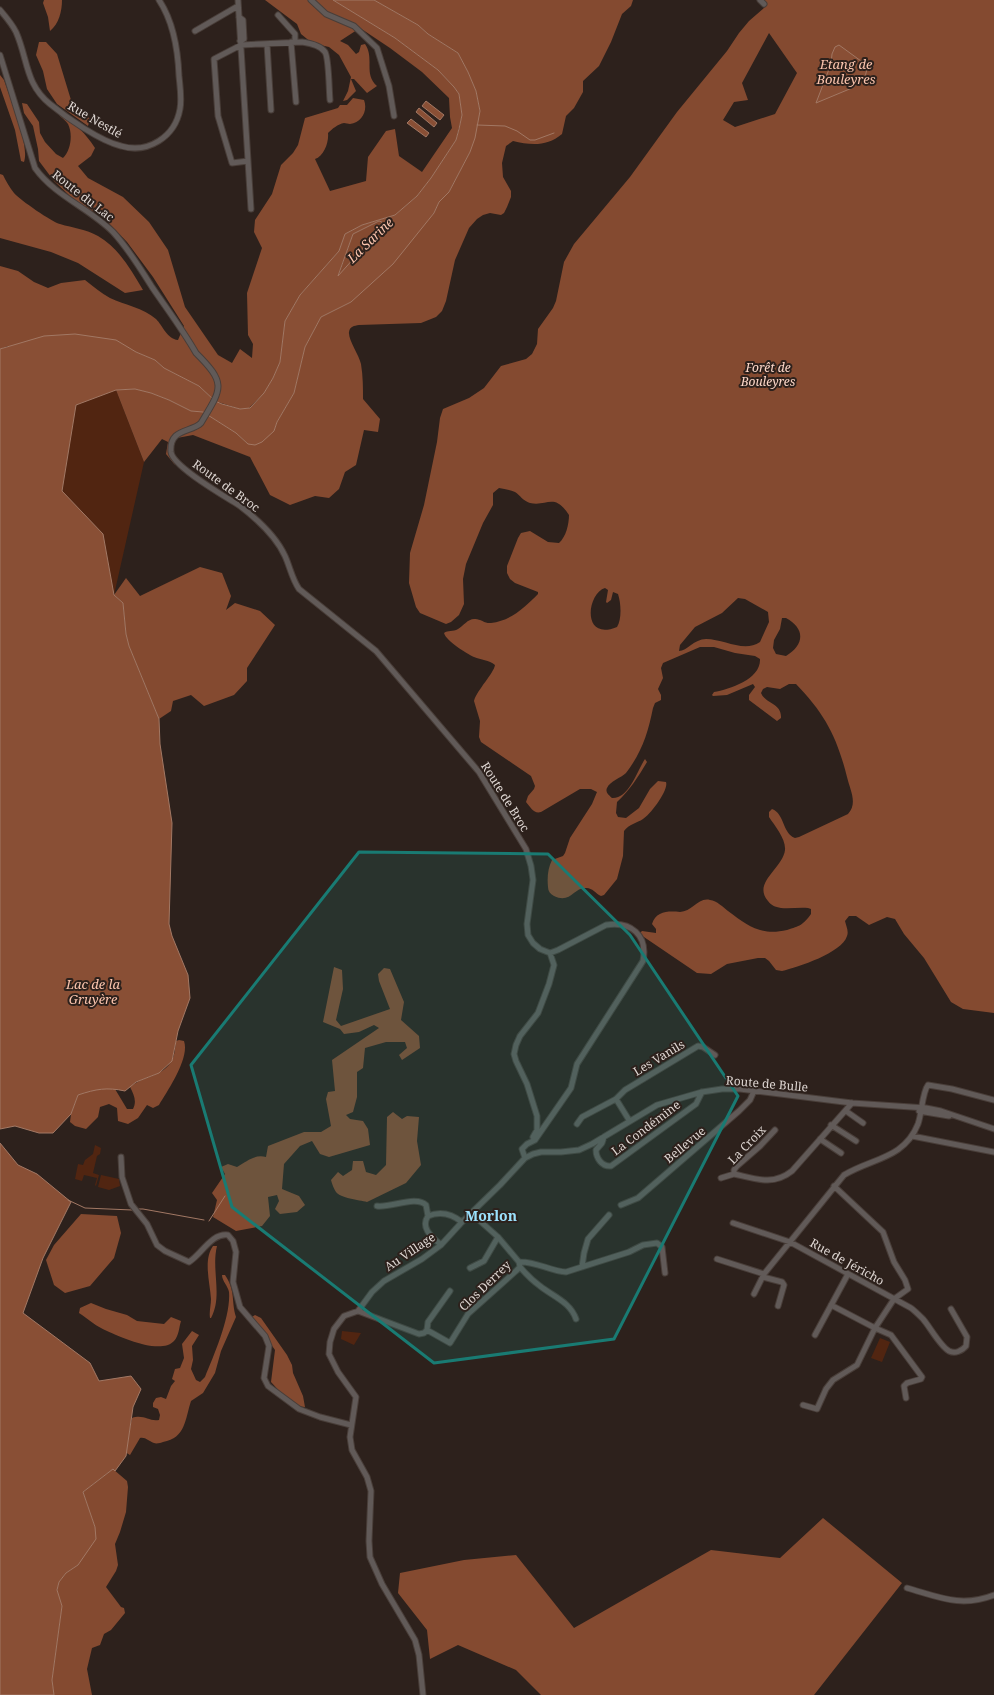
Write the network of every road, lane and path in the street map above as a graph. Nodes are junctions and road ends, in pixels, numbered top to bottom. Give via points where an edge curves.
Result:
1 (159, 0) edge
2 (311, 0) edge
3 (238, 3) edge
4 (1, 11) edge
5 (278, 15) dead end
6 (195, 31) dead end
7 (293, 42) junction
8 (241, 43) junction
9 (267, 44) junction
10 (0, 55) edge
11 (330, 100) dead end
12 (296, 102) dead end
13 (271, 110) dead end
14 (394, 116) dead end
15 (248, 161) junction
16 (251, 209) dead end
17 (202, 422) joint
18 (550, 953) junction
19 (715, 1055) dead end
20 (754, 1091) junction
21 (702, 1092) junction
22 (616, 1099) junction
23 (994, 1100) edge
24 (852, 1103) junction
25 (922, 1110) junction
26 (846, 1111) junction
27 (629, 1120) junction
28 (863, 1122) dead end
29 (577, 1124) dead end
30 (831, 1125) junction
31 (994, 1129) edge
32 (776, 1130) dead end
33 (912, 1136) junction
34 (604, 1137) junction
35 (820, 1138) junction
36 (856, 1141) dead end
37 (522, 1149) junction
38 (994, 1152) edge
39 (841, 1153) dead end
40 (121, 1157) dead end
41 (525, 1158) junction
42 (734, 1174) junction
43 (721, 1178) dead end
44 (834, 1186) junction
45 (621, 1205) dead end
46 (377, 1206) dead end
47 (471, 1213) junction
48 (609, 1215) dead end
49 (428, 1216) junction
50 (462, 1222) junction
51 (733, 1223) dead end
52 (498, 1237) junction
53 (790, 1242) junction
54 (441, 1245) junction
55 (717, 1259) dead end
56 (519, 1264) junction
57 (582, 1267) junction
58 (470, 1268) dead end
59 (665, 1274) dead end
60 (848, 1274) junction
61 (763, 1275) junction
62 (450, 1291) dead end
63 (754, 1294) dead end
64 (894, 1299) junction
65 (831, 1305) junction
66 (778, 1306) dead end
67 (952, 1309) dead end
68 (358, 1311) junction
69 (576, 1319) dead end
70 (875, 1328) junction
71 (427, 1330) junction
72 (815, 1335) dead end
73 (906, 1398) dead end
74 (803, 1405) dead end
75 (351, 1425) junction
76 (907, 1588) dead end
77 (994, 1595) edge
78 (422, 1695) edge

1 - 4 street, Rue Nestlé via 175,41 180,110 166,136 155,144 141,148 122,147 103,139 40,95 30,78 16,33
2 - 14 street via 326,14 354,26 377,48 389,86
3 - 6 street
3 - 8 street
5 - 7 street via 294,32
7 - 9 street
7 - 11 street via 311,44 325,52
7 - 12 street
8 - 9 street
8 - 15 street
8 - 15 street via 214,58 218,116 232,163
9 - 13 street
10 - 17 street, Route du Lac via 35,168 71,201 96,216 114,233 196,353 216,374 219,383 218,393
15 - 16 street
17 - 18 street, Route de Broc via 176,435 171,448 174,459 245,510 273,536 283,552 299,590 376,651 479,772 526,849 533,880 528,935 540,949
18 - 37 street via 554,965 547,991 538,1013 520,1036 515,1048 515,1058 527,1084 538,1124 536,1134 524,1142
18 - 37 street via 606,925 614,924 626,925 635,930 641,938 644,953 643,961 577,1064 571,1088 535,1140
19 - 22 street, Les Vanils via 698,1046 625,1090
20 - 21 street, Route de Bulle via 732,1088
20 - 24 street, Route de Bulle
20 - 45 street, Bellevue via 750,1100 722,1126 638,1198
21 - 27 street, Route de Bulle via 657,1105
21 - 34 street, La Condémine via 696,1104 607,1167 596,1156 596,1150
22 - 27 street
22 - 29 street, Les Vanils via 582,1117
23 - 25 street via 952,1088 928,1085
24 - 25 street, Route de Bulle
24 - 26 street, La Croix
25 - 31 street, Route de Bulle
25 - 33 street
26 - 28 street
26 - 30 street, La Croix
27 - 34 street, Route de Bulle
30 - 35 street, La Croix
30 - 36 street
32 - 42 street, La Croix via 737,1166
33 - 38 street
33 - 44 street via 893,1154 855,1168
34 - 41 street, Route de Bulle via 579,1150 541,1152
35 - 39 street
35 - 42 street, La Croix via 785,1176 772,1181
37 - 41 street
40 - 75 street via 122,1177 131,1204 147,1224 157,1245 165,1251 189,1262 221,1234 228,1235 233,1241 236,1252 233,1282 240,1307 265,1336 269,1346 264,1378 268,1386 299,1409
41 - 47 street, Au Village
42 - 43 street, La Croix
44 - 53 street
44 - 64 street via 883,1232 908,1289
46 - 49 street via 384,1207 408,1201 421,1202 426,1205
47 - 50 street, Au Village
47 - 52 street
48 - 57 street via 588,1239
49 - 50 street via 444,1214
49 - 54 street via 426,1229
50 - 54 street, Au Village
51 - 53 street, Rue de Jéricho
52 - 56 street
52 - 58 street via 484,1261
53 - 60 street, Rue de Jéricho
53 - 61 street
54 - 68 street, Au Village via 384,1281
55 - 61 street
56 - 57 street via 534,1264 566,1272
56 - 69 street via 541,1287 568,1306
56 - 71 street, Clos Derrey via 468,1314 450,1343
57 - 59 street via 643,1245 657,1243 662,1247
60 - 64 street, Rue de Jéricho
60 - 65 street
61 - 63 street
61 - 66 street via 784,1285
62 - 71 street, Clos Derrey via 428,1322
64 - 67 street, Rue de Jéricho via 911,1308 923,1319 944,1347 957,1352 966,1346 967,1337
64 - 70 street, Rue de Jéricho
65 - 70 street
65 - 72 street
68 - 71 street via 420,1334
68 - 75 street via 344,1316 334,1329 329,1354 356,1397
70 - 73 street via 891,1335 922,1377 904,1386
70 - 74 street, Rue de Jéricho via 857,1364 833,1380 826,1388 817,1409
75 - 78 street via 352,1450 371,1491 370,1557 382,1584 415,1640 419,1655
76 - 77 street via 963,1602

